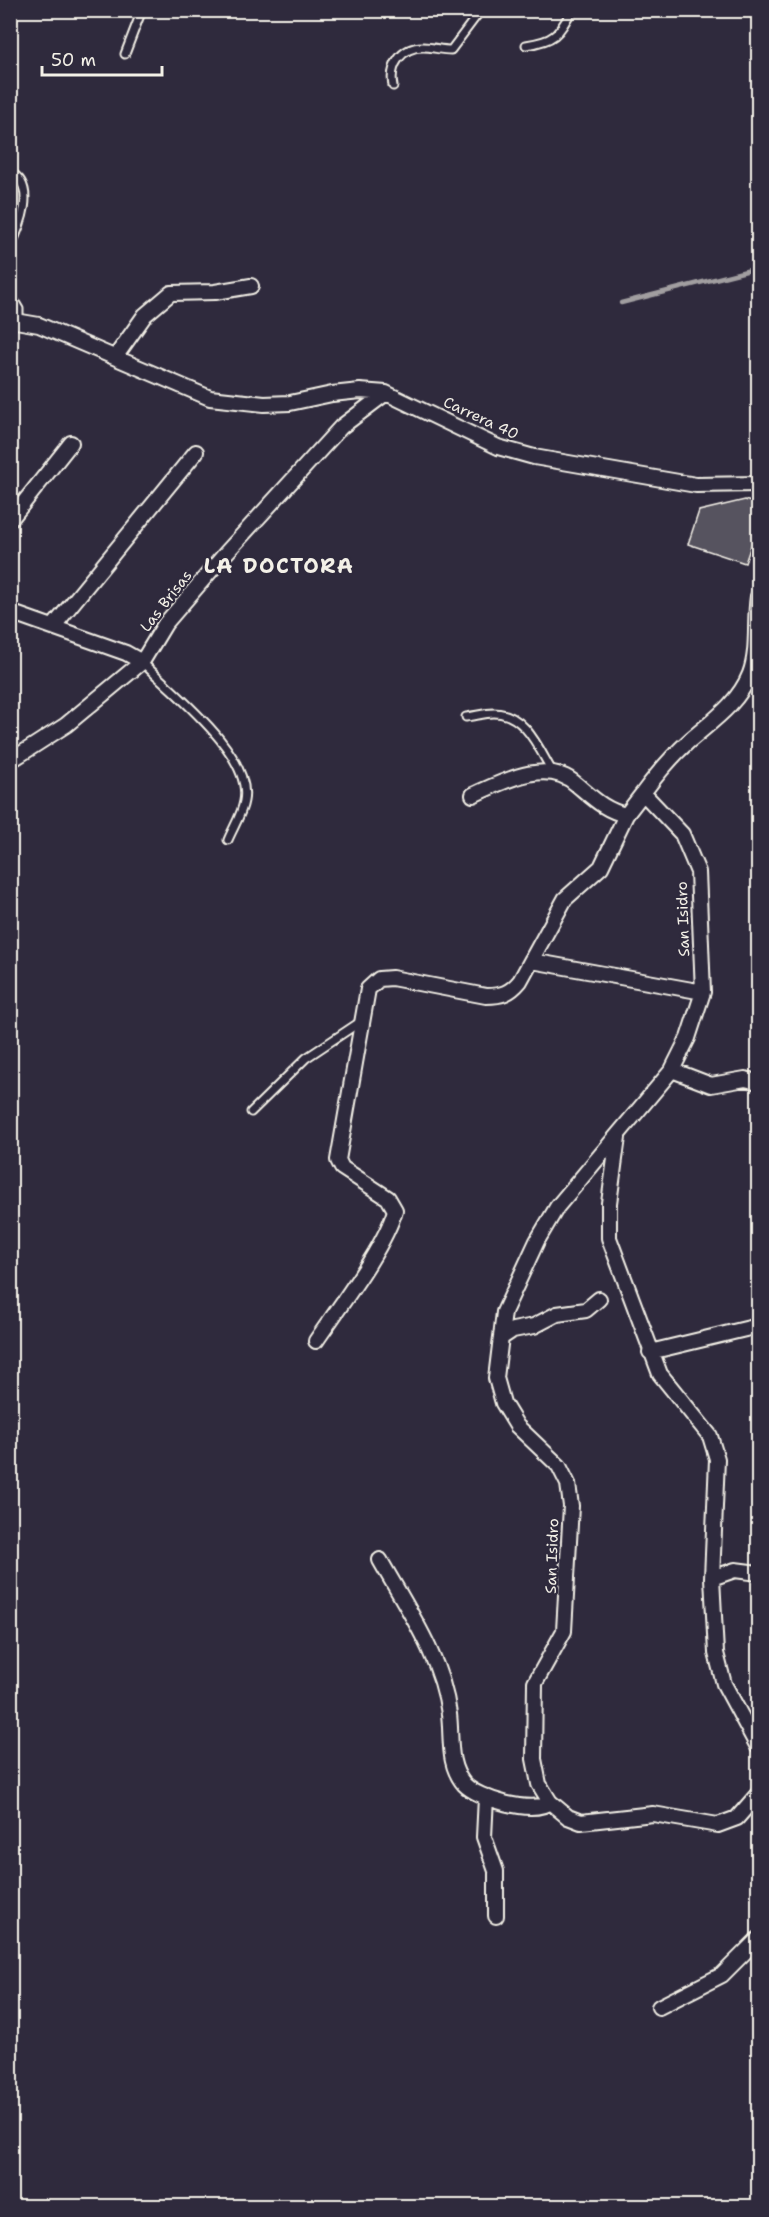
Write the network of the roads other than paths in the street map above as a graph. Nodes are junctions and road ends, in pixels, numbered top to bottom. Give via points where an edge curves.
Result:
1 (142, 10) edge
2 (481, 10) edge
3 (572, 10) edge
4 (526, 45) dead end
5 (125, 54) dead end
6 (393, 86) dead end
7 (10, 172) edge
8 (10, 248) edge
9 (252, 286) dead end
10 (10, 294) edge
11 (15, 320) edge
12 (116, 356) junction
13 (386, 393) junction
14 (71, 443) dead end
15 (196, 452) dead end
16 (759, 484) edge
17 (10, 520) edge
18 (759, 596) edge
19 (10, 612) edge
20 (53, 627) junction
21 (142, 662) junction
22 (466, 717) dead end
23 (10, 761) edge
24 (552, 771) junction
25 (643, 793) junction
26 (473, 795) dead end
27 (626, 815) junction
28 (228, 840) dead end
29 (532, 960) junction
30 (703, 992) junction
31 (360, 1022) junction
32 (672, 1070) junction
33 (759, 1082) edge
34 (251, 1112) dead end
35 (619, 1132) junction
36 (599, 1299) dead end
37 (759, 1326) edge
38 (501, 1338) junction
39 (316, 1341) dead end
40 (650, 1352) junction
41 (380, 1560) dead end
42 (759, 1573) edge
43 (712, 1578) junction
44 (759, 1747) edge
45 (759, 1794) edge
46 (486, 1797) junction
47 (550, 1802) junction
48 (496, 1916) dead end
49 (759, 1939) edge
50 (659, 2007) dead end

1 - 5 lane
2 - 6 lane via 451,50 409,49 395,61
3 - 4 lane via 558,34 546,42
7 - 8 lane via 21,181 26,197
9 - 12 street via 171,293 146,315
10 - 11 lane via 19,309
11 - 12 street, Carrera 40
12 - 13 street, Carrera 40 via 210,398 264,404 290,403 332,393
13 - 16 street, Carrera 40 via 488,442 534,458 696,485
13 - 21 street, Las Brisas via 341,427 226,553 165,624
14 - 17 street
15 - 20 street
18 - 25 street via 755,650 742,690 720,716 657,772
19 - 20 street
20 - 21 street
21 - 23 street, Las Brisas via 66,725
21 - 28 lane via 228,747 244,781 244,801
22 - 24 lane via 496,712 513,719 528,730
24 - 26 street via 523,776
24 - 27 street via 575,782 611,812
25 - 27 street
25 - 30 street, San Isidro via 682,834 698,872
27 - 29 street via 601,867 565,899
29 - 30 street
29 - 31 street via 520,981 500,996 379,979 368,989
30 - 32 street, San Isidro via 688,1038
31 - 34 lane via 306,1058
31 - 39 street via 339,1160 342,1168 388,1198 395,1210 367,1263
32 - 33 street via 711,1085 745,1078
32 - 35 street, San Isidro
35 - 38 street, San Isidro via 557,1207 537,1241 504,1312
35 - 40 street, San Isidro via 613,1160 609,1238
36 - 38 street via 586,1310 557,1314
37 - 40 street
38 - 47 street, San Isidro via 496,1378 503,1403 517,1426 559,1466 568,1484 571,1506 564,1631 535,1683 533,1707 534,1760 539,1784
40 - 43 street, San Isidro via 660,1374 710,1436 717,1459
41 - 46 street via 437,1667 446,1693 452,1760 457,1773 464,1784
42 - 43 street via 735,1570
43 - 44 street, San Isidro via 716,1653 724,1684
45 - 47 street, San Isidro via 737,1818 718,1825 653,1814 581,1822
46 - 47 street via 521,1806
46 - 48 street via 484,1837 496,1870
49 - 50 street via 722,1975

